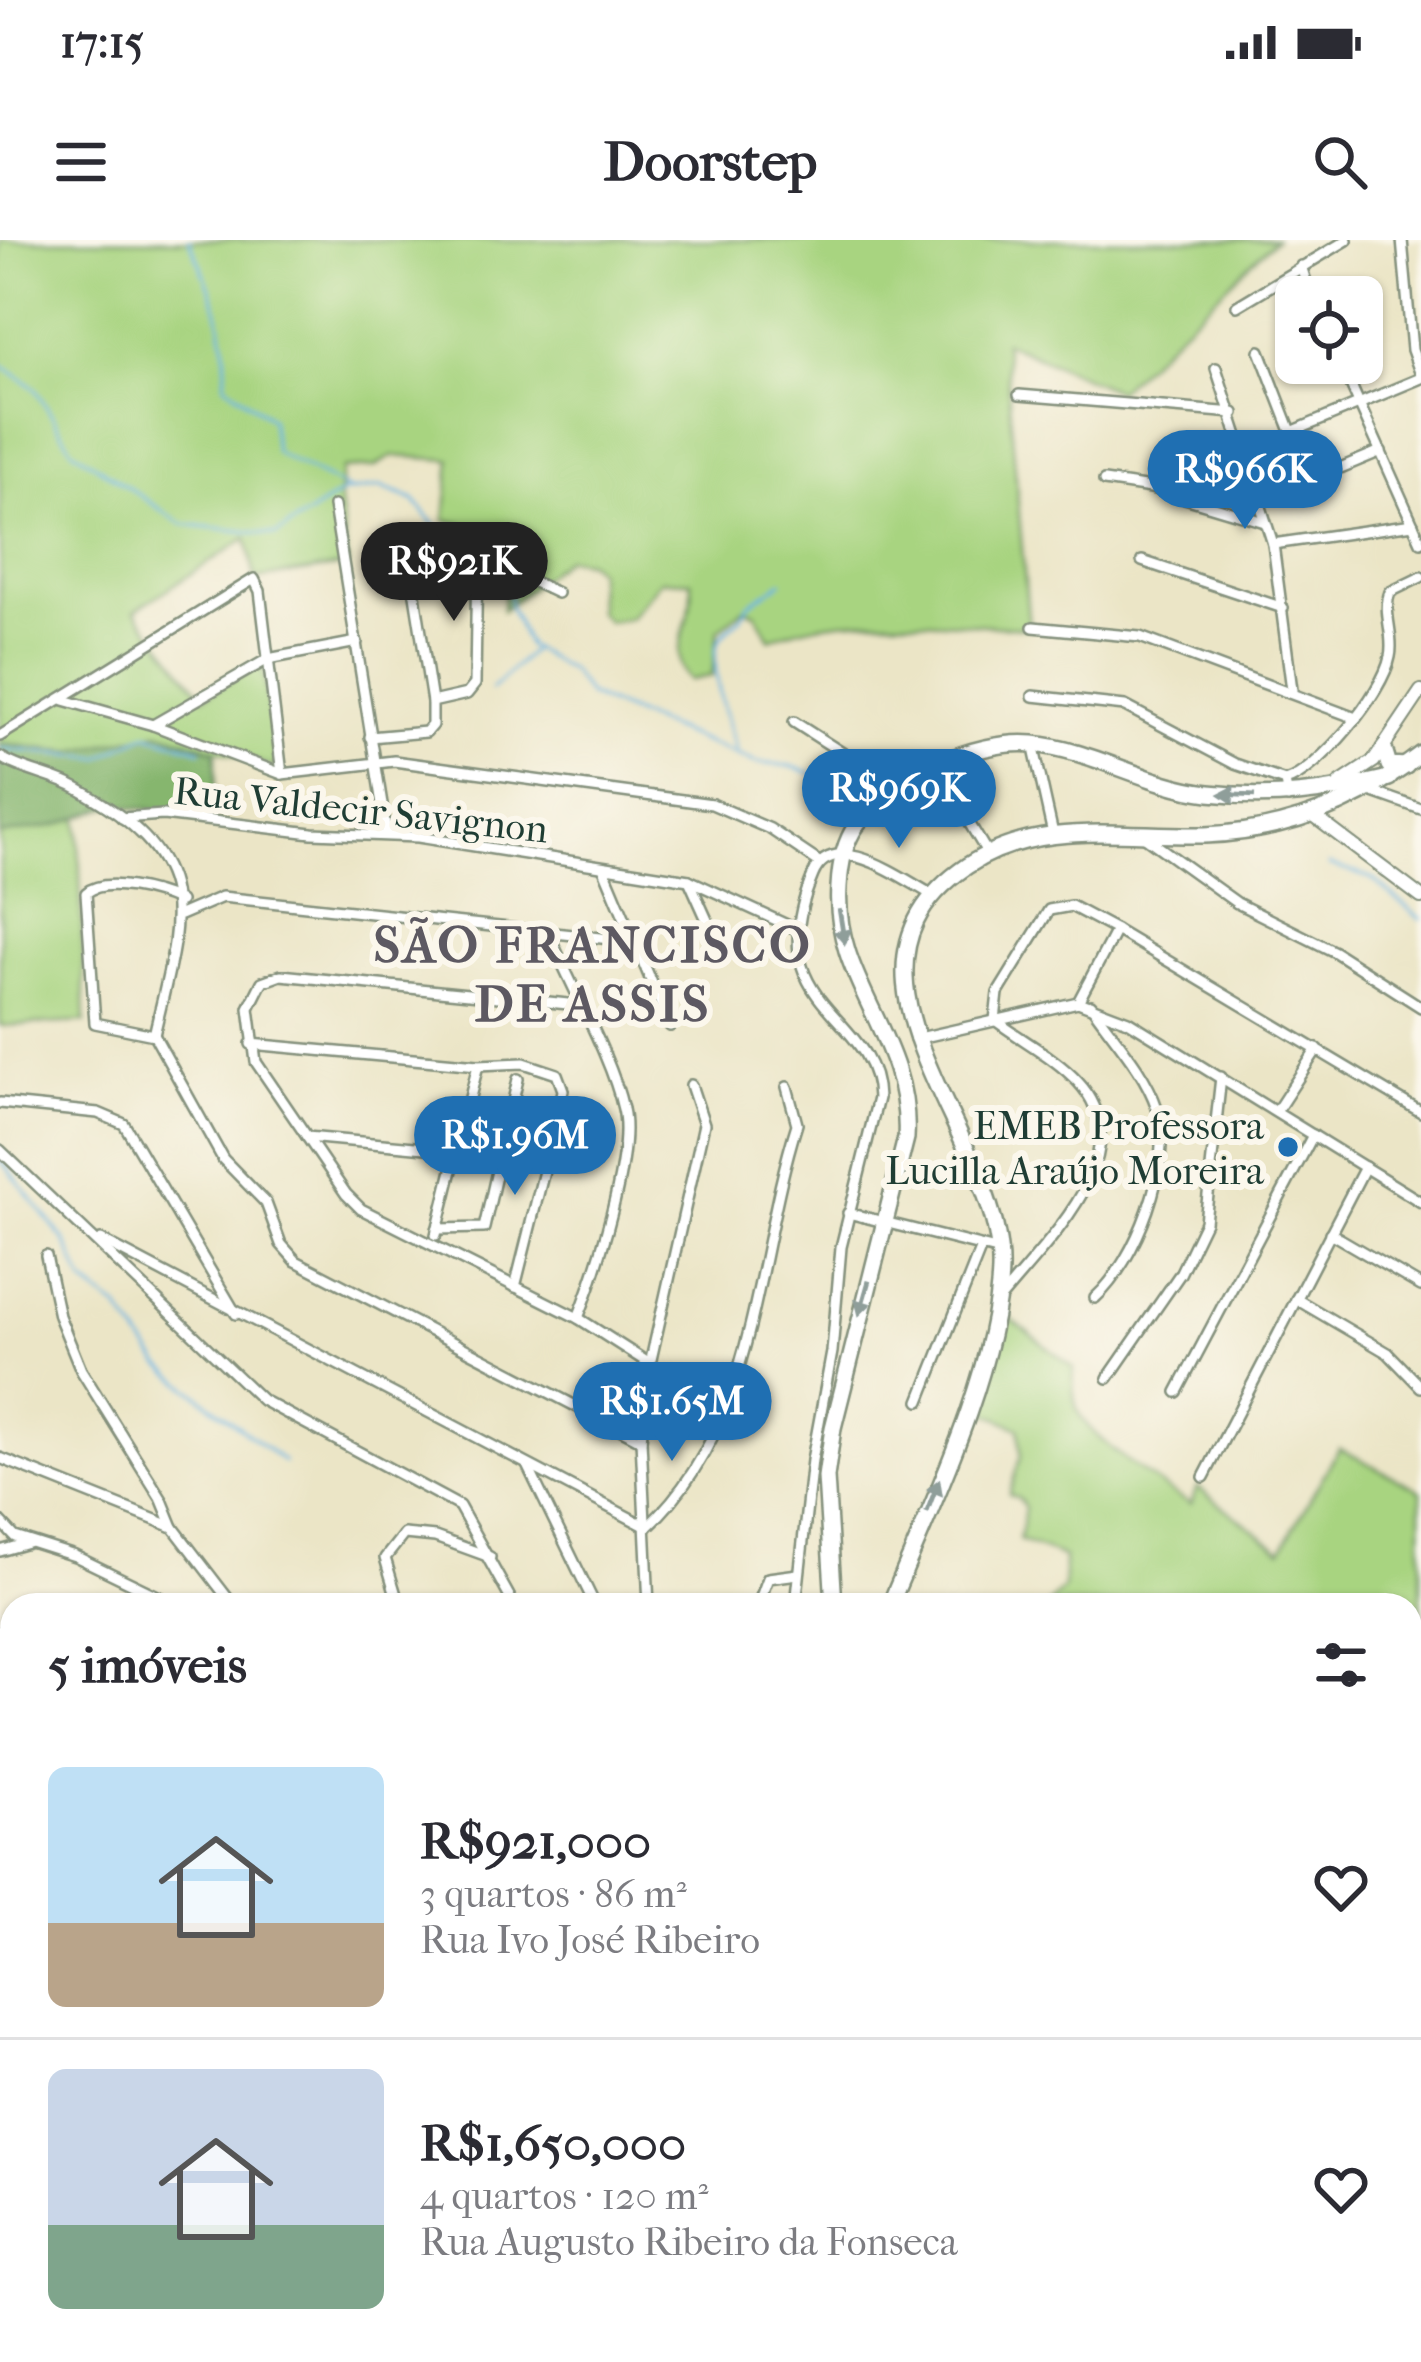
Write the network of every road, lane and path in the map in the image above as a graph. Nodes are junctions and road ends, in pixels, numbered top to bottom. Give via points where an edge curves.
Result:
1 (1347, 240) edge
2 (1402, 240) edge
3 (1421, 260) edge
4 (1403, 262) junction
5 (1301, 266) junction
6 (1304, 276) edge
7 (1237, 306) dead end
8 (1260, 351) dead end
9 (1216, 368) dead end
10 (1421, 377) edge
11 (1351, 384) edge
12 (1019, 395) dead end
13 (1359, 402) junction
14 (1234, 413) junction
15 (1294, 430) junction
16 (1381, 452) junction
17 (1104, 481) dead end
18 (1311, 483) junction
19 (1259, 502) junction
20 (334, 506) dead end
21 (1265, 522) junction
22 (1413, 524) junction
23 (1421, 542) edge
24 (1274, 544) junction
25 (408, 551) dead end
26 (1142, 561) dead end
27 (1421, 577) edge
28 (557, 593) dead end
29 (1282, 608) junction
30 (1033, 627) dead end
31 (357, 642) junction
32 (268, 659) junction
33 (1292, 690) junction
34 (1421, 691) edge
35 (1033, 696) dead end
36 (64, 700) junction
37 (432, 702) junction
38 (1352, 717) junction
39 (794, 722) dead end
40 (153, 725) junction
41 (0, 736) edge
42 (370, 737) junction
43 (1033, 744) junction
44 (1384, 749) junction
45 (1421, 754) edge
46 (0, 758) edge
47 (372, 760) junction
48 (1369, 766) junction
49 (1406, 766) junction
50 (936, 768) junction
51 (282, 774) junction
52 (897, 788) junction
53 (1361, 789) junction
54 (1286, 790) junction
55 (1317, 795) junction
56 (1421, 809) edge
57 (1315, 817) junction
58 (122, 818) junction
59 (1288, 820) junction
60 (1052, 834) junction
61 (1140, 834) junction
62 (387, 835) junction
63 (844, 853) junction
64 (988, 854) junction
65 (819, 862) junction
66 (604, 869) junction
67 (689, 880) junction
68 (933, 895) junction
69 (1421, 897) edge
70 (180, 901) junction
71 (180, 915) junction
72 (798, 930) junction
73 (1116, 930) junction
74 (550, 936) junction
75 (638, 942) junction
76 (721, 951) dead end
77 (1078, 1002) junction
78 (578, 1005) junction
79 (1091, 1005) junction
80 (1421, 1007) edge
81 (995, 1020) junction
82 (670, 1026) dead end
83 (154, 1035) junction
84 (915, 1039) junction
85 (251, 1044) junction
86 (1317, 1049) junction
87 (478, 1065) junction
88 (1222, 1077) junction
89 (518, 1078) dead end
90 (691, 1084) dead end
91 (787, 1088) dead end
92 (0, 1103) edge
93 (1276, 1112) junction
94 (1421, 1112) edge
95 (1313, 1135) junction
96 (307, 1137) junction
97 (0, 1150) edge
98 (458, 1150) junction
99 (501, 1154) junction
100 (1365, 1167) junction
101 (1421, 1202) edge
102 (848, 1214) junction
103 (885, 1222) junction
104 (437, 1229) junction
105 (86, 1232) junction
106 (1330, 1233) junction
107 (434, 1242) junction
108 (980, 1250) junction
109 (1000, 1251) junction
110 (46, 1256) dead end
111 (1421, 1286) edge
112 (515, 1287) junction
113 (1095, 1298) dead end
114 (1296, 1299) junction
115 (997, 1303) junction
116 (236, 1314) junction
117 (578, 1318) junction
118 (650, 1364) junction
119 (1108, 1378) dead end
120 (1421, 1387) edge
121 (1177, 1392) dead end
122 (920, 1401) dead end
123 (640, 1440) junction
124 (0, 1444) edge
125 (2, 1462) edge
126 (527, 1465) junction
127 (1204, 1477) dead end
128 (0, 1521) edge
129 (173, 1527) junction
130 (646, 1527) junction
131 (28, 1543) junction
132 (0, 1551) edge
133 (490, 1557) junction
134 (798, 1574) junction
135 (151, 1593) edge
136 (223, 1593) edge
137 (396, 1593) edge
138 (508, 1593) edge
139 (589, 1593) edge
140 (649, 1593) edge
141 (762, 1593) edge
142 (797, 1593) edge
143 (833, 1593) edge
144 (895, 1593) edge

1 - 5 street
2 - 4 street
3 - 4 street
4 - 10 street
5 - 6 street
5 - 7 street
8 - 15 street
9 - 14 street
10 - 13 street
11 - 13 street
12 - 14 street
13 - 15 street
13 - 16 street
14 - 19 street
15 - 18 street
16 - 18 street
16 - 22 street
17 - 21 street
18 - 19 street
19 - 21 street
20 - 31 street
21 - 24 street
22 - 23 street
22 - 24 street
24 - 29 street
25 - 37 street
26 - 29 street
27 - 38 street via 1390,592 1388,665
28 - 37 street via 480,555 476,679 467,694
29 - 33 street
30 - 33 street via 1122,632
31 - 32 street
31 - 42 street
32 - 36 street via 260,592 247,579
32 - 40 street
32 - 51 street
33 - 38 street
34 - 44 street
35 - 54 street via 1125,706
36 - 40 street
36 - 41 street
37 - 42 street via 426,731
38 - 54 street via 1323,759
39 - 52 street
40 - 51 street
42 - 47 street
43 - 50 highway
54 -> 43 highway via 1177,788
43 - 60 street
44 - 48 street
44 - 49 highway via 1387,764
45 - 49 highway
46 - 58 street via 76,787
47 - 51 street
47 - 62 street
47 - 65 street via 712,804 755,820
48 - 53 street
48 - 55 street
49 - 53 highway
50 - 52 highway
50 - 64 street
52 - 63 highway via 854,830
53 - 55 highway
53 - 56 street
53 - 57 highway
53 - 59 highway
54 - 55 highway
57 - 59 highway
57 - 69 street
58 - 62 street, Rua Valdecir Savignon
58 - 70 street via 161,861
59 - 61 highway via 1210,835
60 - 61 highway
60 - 64 highway
61 - 80 street via 1237,903
62 - 66 street, Rua Valdecir Savignon
63 - 65 street
63 - 68 street
63 -> 103 highway via 839,921 846,950 900,1064 908,1108
64 - 68 highway
65 - 72 street
66 - 67 street, Rua Valdecir Savignon
66 - 75 street
67 - 72 street, Rua Valdecir Savignon
67 - 76 street
68 - 84 highway via 908,951
70 - 71 street
70 - 83 street via 151,890 95,886 86,893 95,1023
71 - 74 street via 222,897
71 - 83 street
72 - 102 street via 813,994 878,1079
73 - 77 street
73 - 81 street via 1071,906 1049,910 998,993
73 - 86 street
74 - 75 street
74 - 78 street
75 - 82 street
77 - 79 street
77 - 81 street
78 - 85 street via 281,975 256,991 247,1021
78 - 117 street via 625,1121 610,1213
79 - 88 street
79 - 113 street via 1151,1093 1160,1124 1147,1212 1117,1275
81 - 84 street
81 - 115 street via 1077,1080 1100,1128 1089,1184
83 - 123 street via 223,1159 266,1203 287,1253
84 - 109 highway via 990,1205
85 - 87 street
85 - 96 street via 267,1084
86 - 93 street
86 - 94 street
87 - 98 street
87 - 112 street via 536,1064 562,1081
88 - 93 street
88 - 119 street via 1205,1222 1180,1274
89 - 99 street
90 - 118 street via 704,1124
91 - 130 street via 797,1124 723,1423 680,1495
92 - 116 street via 98,1113 124,1124
93 - 95 street
95 - 100 street
95 - 121 street
96 - 98 street
96 - 107 street via 361,1209
97 - 105 street
98 - 99 street
98 - 104 street
99 - 104 street via 484,1228
100 - 101 street
100 - 106 street
102 - 103 street
102 - 134 street
103 - 108 street
103 -> 143 highway via 826,1478
104 - 107 street
105 - 116 street
105 - 133 street via 262,1400 446,1496 470,1518
106 - 111 street
106 - 114 street
107 - 112 street
108 - 109 street
108 - 122 street
109 - 115 highway
110 - 129 street via 68,1344
112 - 117 street
114 - 120 street via 1388,1353
114 - 127 street
144 -> 115 highway via 959,1431
116 - 126 street
117 - 118 street
118 - 123 street
123 - 130 street
124 - 125 street
125 - 129 street
126 - 130 street
126 - 139 street
128 - 131 street
129 - 136 street
130 - 140 street
131 - 132 street
131 - 135 street
133 - 137 street via 404,1534 385,1558
133 - 138 street
134 - 141 street via 768,1578
134 - 142 street

